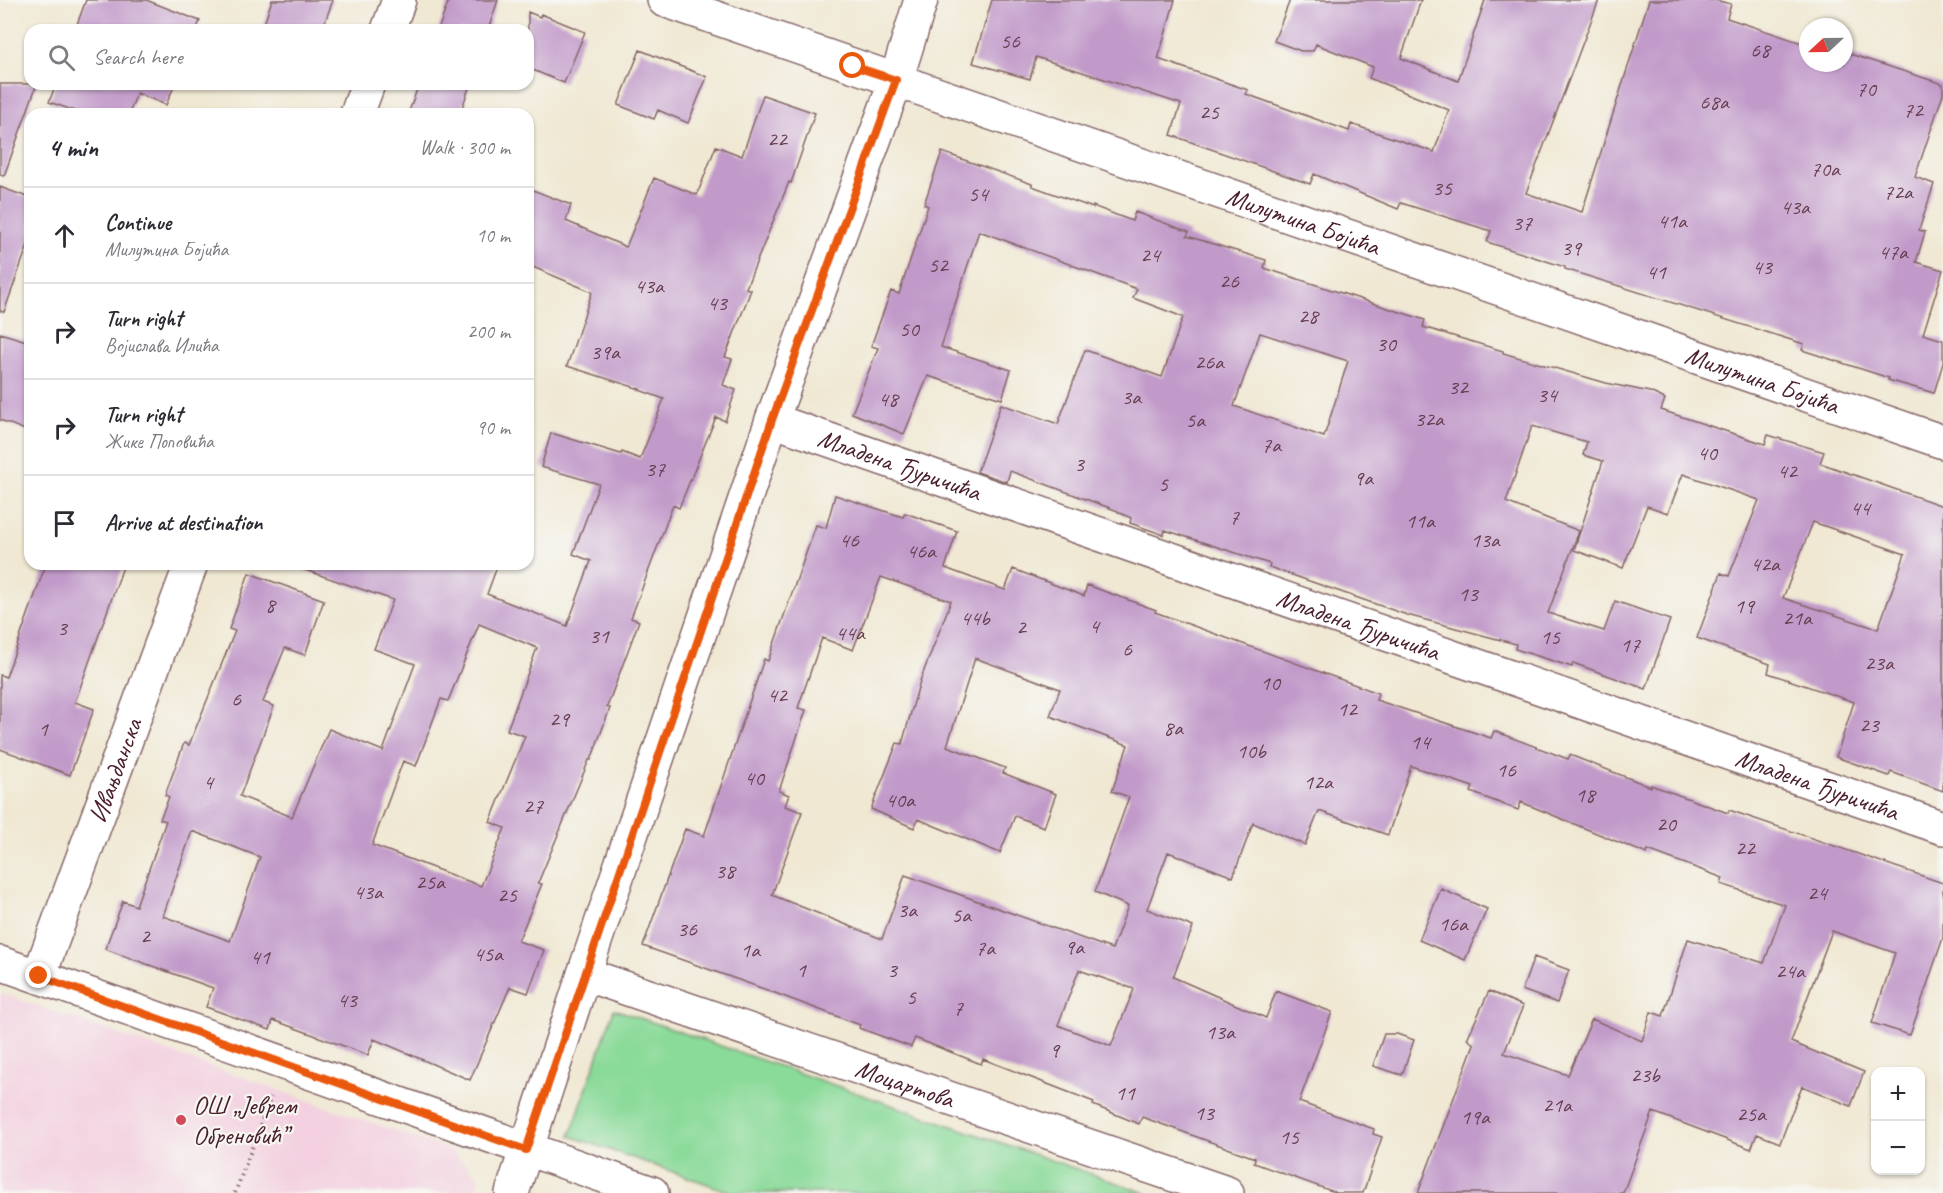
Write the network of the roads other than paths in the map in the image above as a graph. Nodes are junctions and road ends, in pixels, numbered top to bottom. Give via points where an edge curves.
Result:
1 (399, 0) edge
2 (664, 0) edge
3 (921, 0) edge
4 (390, 24) edge
5 (896, 80) junction
6 (366, 90) edge
7 (359, 108) edge
8 (772, 420) junction
9 (1943, 442) edge
10 (189, 570) edge
11 (1943, 828) edge
12 (0, 963) edge
13 (584, 974) junction
14 (39, 976) junction
15 (526, 1150) junction
16 (512, 1193) edge
17 (652, 1193) edge
18 (1227, 1193) edge

1 - 4 street
2 - 5 street, Милутина Бојића
3 - 5 street
5 - 8 street
5 - 9 street, Милутина Бојића
6 - 7 street
8 - 11 street, Младена Ђуричића
8 - 13 street
10 - 14 street, Ивањданска
12 - 14 street
13 - 15 street
13 - 18 street, Моцартова
14 - 15 street
15 - 16 street
15 - 17 street

